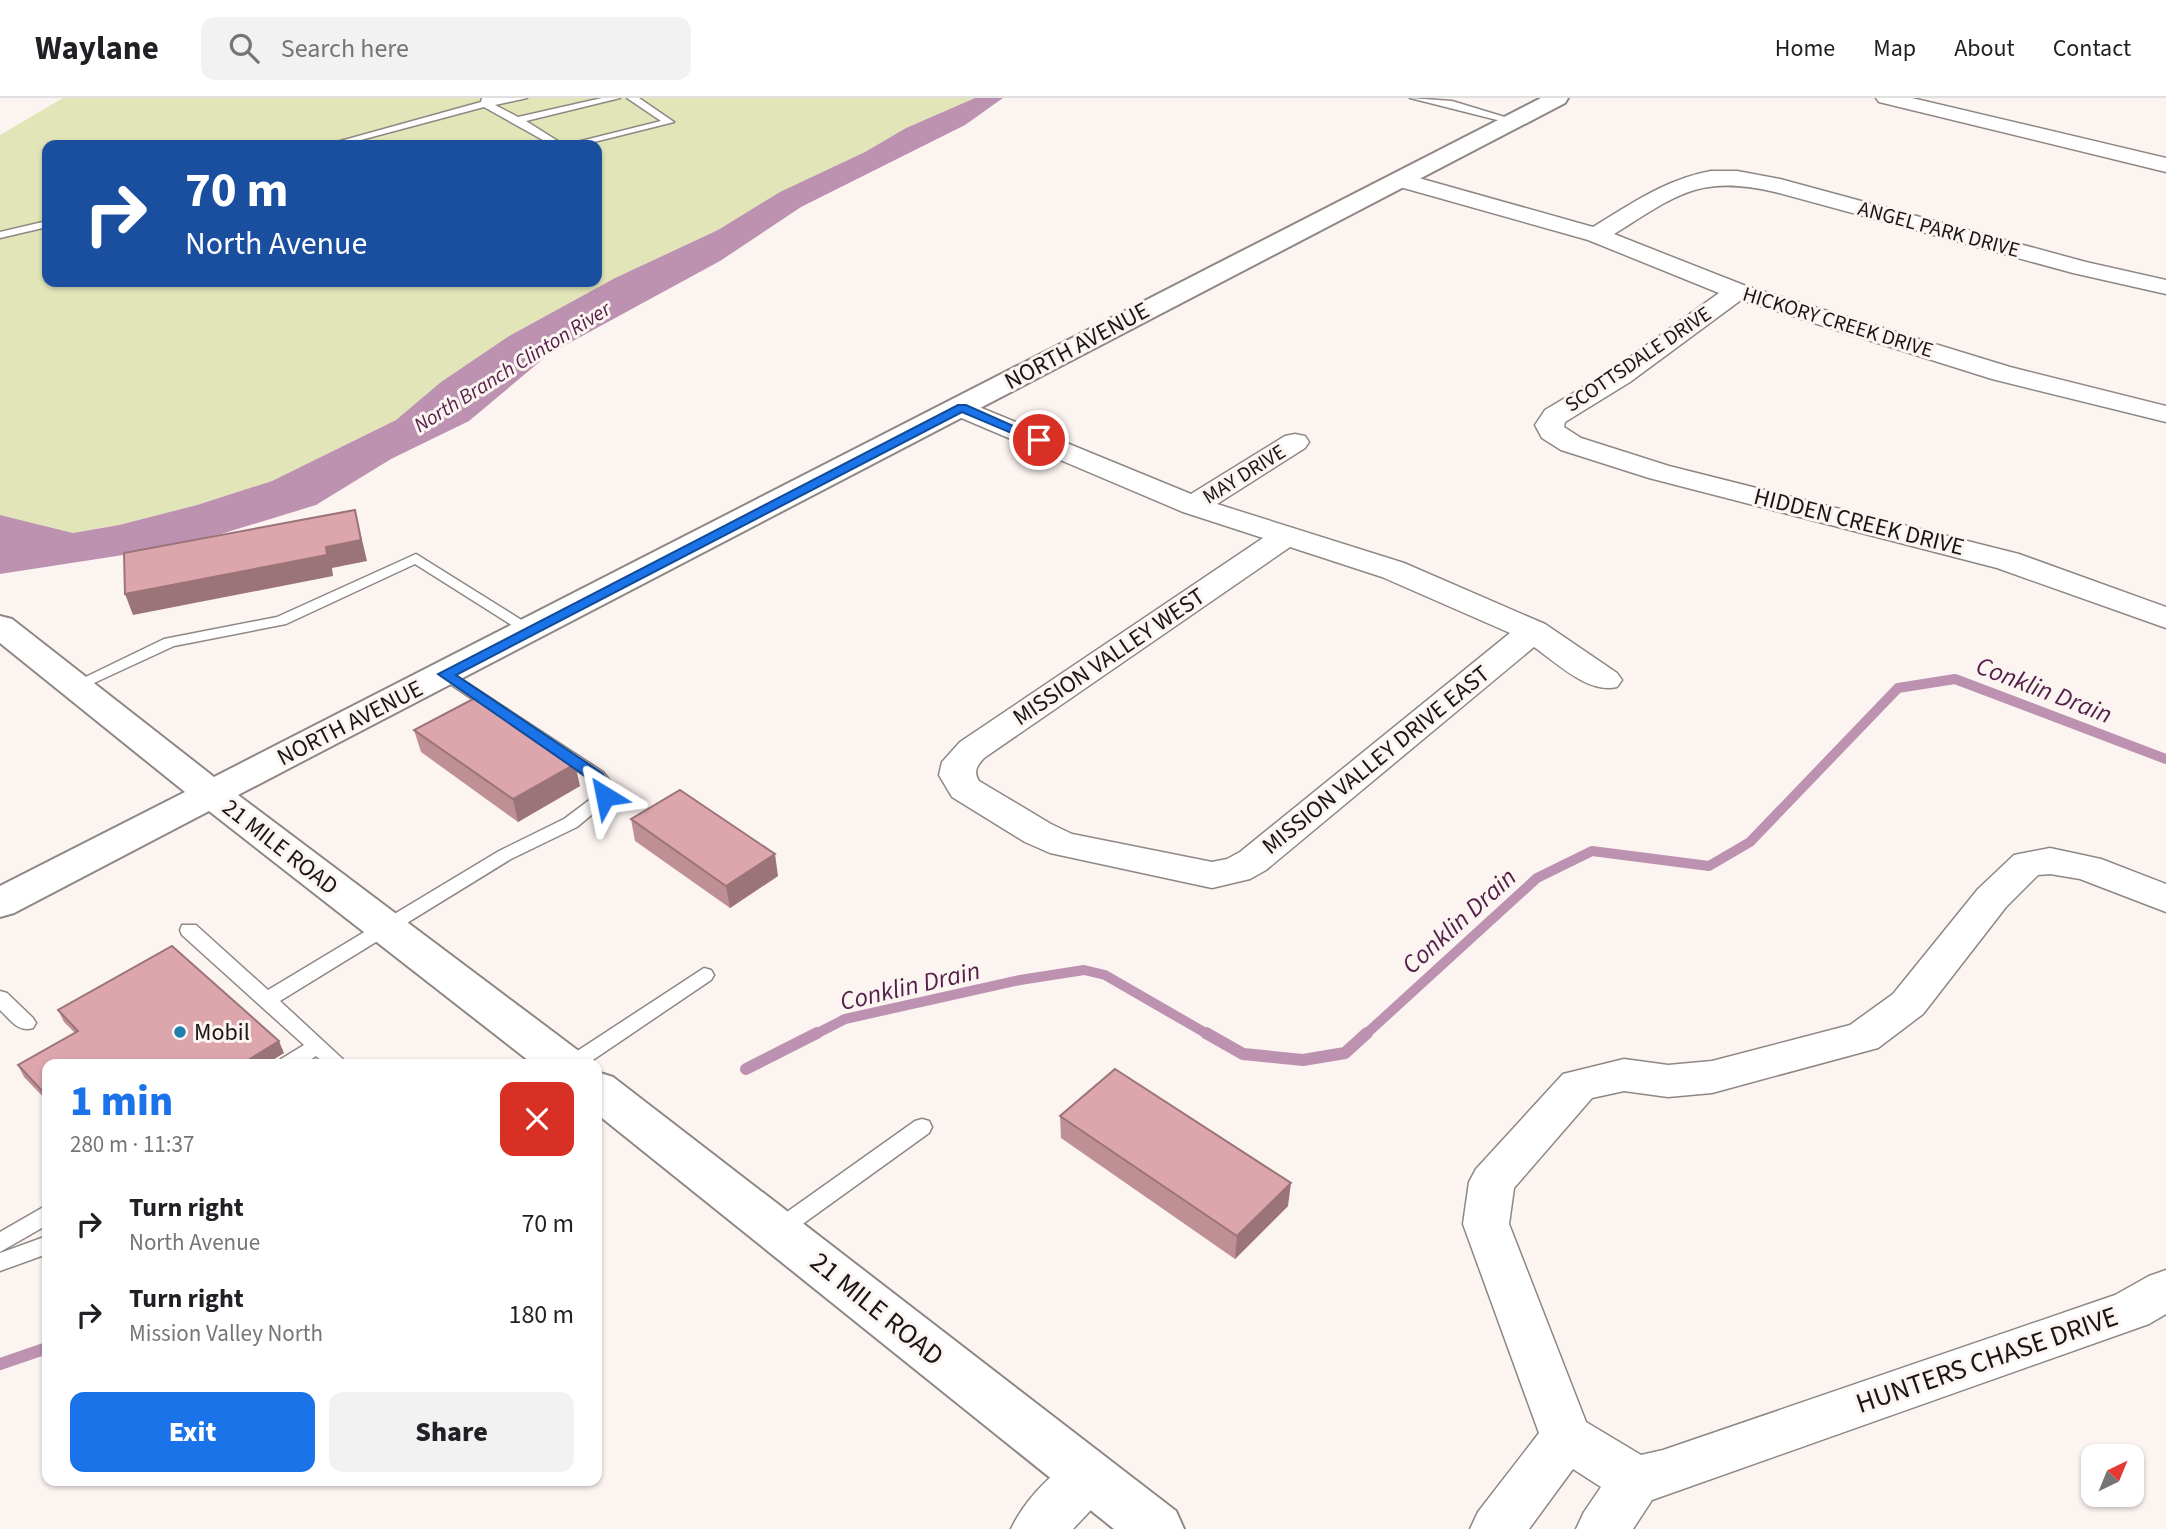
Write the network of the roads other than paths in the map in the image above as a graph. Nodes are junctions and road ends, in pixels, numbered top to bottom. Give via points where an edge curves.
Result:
1 (522, 98) edge
2 (615, 98) edge
3 (632, 98) edge
4 (1415, 98) edge
5 (1557, 98) edge
6 (1886, 98) edge
7 (485, 101) edge
8 (1426, 102) junction
9 (517, 120) junction
10 (1506, 124) junction
11 (348, 140) edge
12 (551, 140) edge
13 (592, 140) edge
14 (2166, 165) edge
15 (1409, 175) junction
16 (42, 225) edge
17 (0, 235) edge
18 (1596, 235) junction
19 (2166, 287) edge
20 (1737, 291) junction
21 (962, 408) junction
22 (2166, 414) edge
23 (1552, 432) joint
24 (1295, 442) dead end
25 (1193, 506) junction
26 (1285, 537) junction
27 (2166, 618) edge
28 (0, 626) edge
29 (531, 631) junction
30 (1533, 631) junction
31 (446, 674) junction
32 (1605, 680) dead end
33 (75, 686) junction
34 (212, 794) junction
35 (1212, 875) joint
36 (2166, 899) edge
37 (0, 903) edge
38 (385, 928) junction
39 (189, 930) dead end
40 (704, 975) dead end
41 (0, 998) edge
42 (266, 1000) junction
43 (26, 1023) dead end
44 (317, 1046) junction
45 (296, 1059) edge
46 (332, 1059) edge
47 (557, 1059) edge
48 (579, 1059) edge
49 (602, 1093) edge
50 (922, 1127) dead end
51 (42, 1217) edge
52 (778, 1230) junction
53 (0, 1243) edge
54 (42, 1247) edge
55 (0, 1262) edge
56 (2166, 1290) edge
57 (1566, 1437) junction
58 (1088, 1477) junction
59 (1636, 1480) junction
60 (1038, 1529) edge
61 (1156, 1529) edge
62 (1497, 1529) edge
63 (1603, 1529) edge

1 - 7 lane
2 - 9 lane
3 - 13 lane via 669,122
4 - 8 lane
5 - 10 street, NORTH AVENUE
6 - 14 street
7 - 9 lane
7 - 11 lane
8 - 10 lane via 1452,104
8 - 10 lane via 1438,110
9 - 12 lane
10 - 15 street, NORTH AVENUE
15 - 18 street, HICKORY CREEK DRIVE via 1515,213
15 - 21 street, NORTH AVENUE
16 - 17 lane
18 - 19 street, ANGEL PARK DRIVE via 1680,187 1711,177 1743,179
18 - 20 street, HICKORY CREEK DRIVE
20 - 22 street, HICKORY CREEK DRIVE via 2001,373
20 - 23 street, SCOTTSDALE DRIVE via 1621,376 1555,416 1549,425
21 - 25 street
21 - 29 street, NORTH AVENUE
23 - 27 street, HIDDEN CREEK DRIVE via 1571,444 1659,472 1998,558
24 - 25 street, MAY DRIVE
25 - 26 street
26 - 30 street via 1372,562
26 - 35 street, MISSION VALLEY WEST via 972,750 958,768 965,789 1063,844
28 - 33 street, 21 MILE ROAD
29 - 31 street, NORTH AVENUE
29 - 33 lane via 416,558 281,621 170,642
30 - 32 street
30 - 35 street, MISSION VALLEY DRIVE EAST via 1253,861
31 - 34 street, NORTH AVENUE
31 - 38 lane via 597,776 605,796 594,807
33 - 34 street, 21 MILE ROAD
34 - 37 street, NORTH AVENUE
34 - 38 street, 21 MILE ROAD
36 - 57 street via 2088,868 2050,861 2027,863 1992,898 1908,1004 1863,1037 1712,1077 1668,1081 1624,1074 1578,1085 1492,1182 1486,1224
38 - 42 lane
38 - 47 street, 21 MILE ROAD
39 - 42 lane
40 - 48 lane
41 - 43 lane
42 - 44 lane
44 - 45 lane
44 - 46 lane
49 - 52 street, 21 MILE ROAD
50 - 52 lane
51 - 53 lane
52 - 58 street, 21 MILE ROAD
54 - 55 lane
56 - 59 street, HUNTERS CHASE DRIVE via 2132,1310
57 - 59 street
57 - 62 street
58 - 60 street
58 - 61 street, 21 MILE ROAD
59 - 63 street

